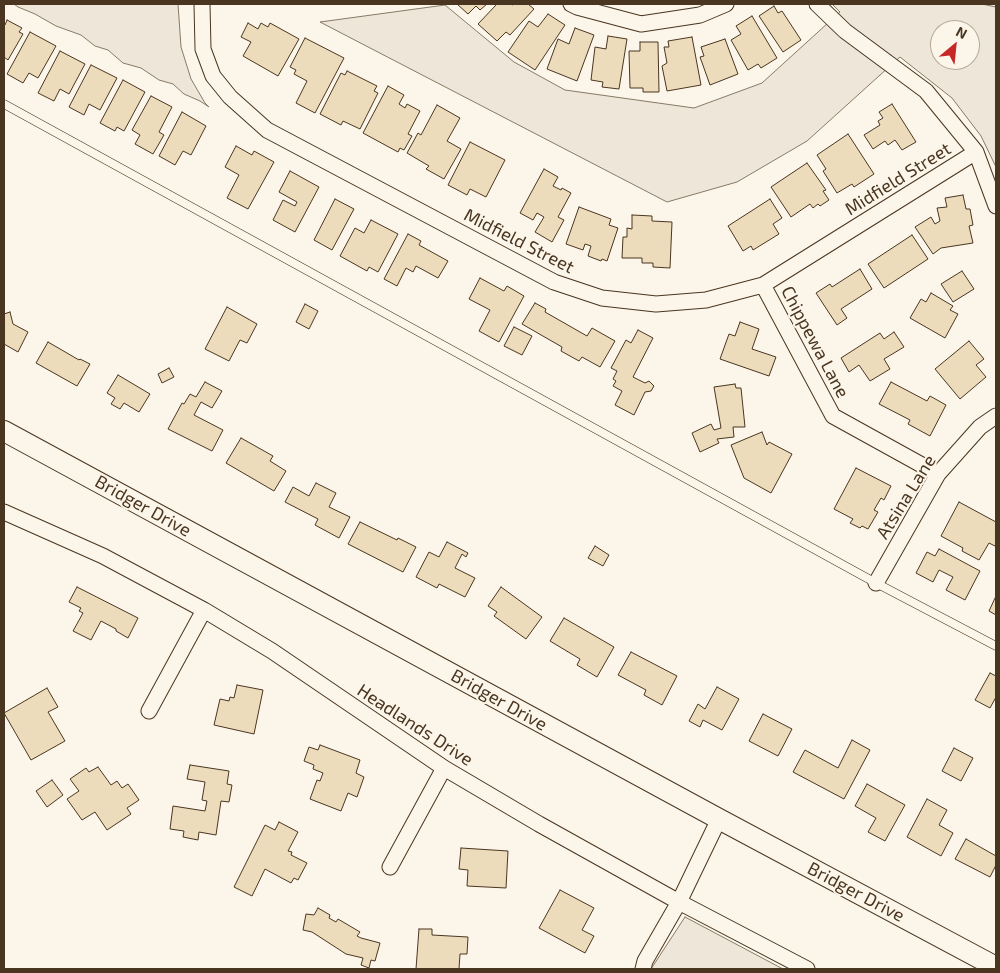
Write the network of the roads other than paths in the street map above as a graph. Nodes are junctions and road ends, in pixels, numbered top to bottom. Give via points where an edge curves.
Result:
1 (202, 4) edge
2 (571, 4) edge
3 (726, 4) edge
4 (816, 4) edge
5 (4, 104) edge
6 (976, 152) junction
7 (996, 206) edge
8 (763, 285) junction
9 (996, 416) edge
10 (4, 430) edge
11 (938, 474) junction
12 (4, 512) edge
13 (876, 583) junction
14 (204, 610) junction
15 (996, 646) edge
16 (149, 711) dead end
17 (444, 768) junction
18 (719, 820) junction
19 (390, 867) dead end
20 (679, 902) junction
21 (996, 967) edge
22 (643, 969) edge
23 (807, 969) edge

1 - 8 street, Midfield Street via 203,49 213,76 230,97 267,130 554,282 602,298 656,304 706,300
2 - 3 street via 641,24 700,15
4 - 6 street via 844,31 926,91
5 - 13 lane
6 - 7 street
6 - 8 street, Midfield Street
8 - 11 street, Chippewa Lane via 833,416
9 - 11 street, Atsina Lane via 980,427
10 - 18 main road, Bridger Drive
11 - 13 street, Atsina Lane
12 - 14 street, Headlands Drive via 103,556
13 - 15 lane
14 - 16 street
14 - 17 street, Headlands Drive via 272,651
17 - 19 street
17 - 20 street, Headlands Drive
18 - 20 street
18 - 21 main road, Bridger Drive
20 - 22 street
20 - 23 street, Headlands Drive

